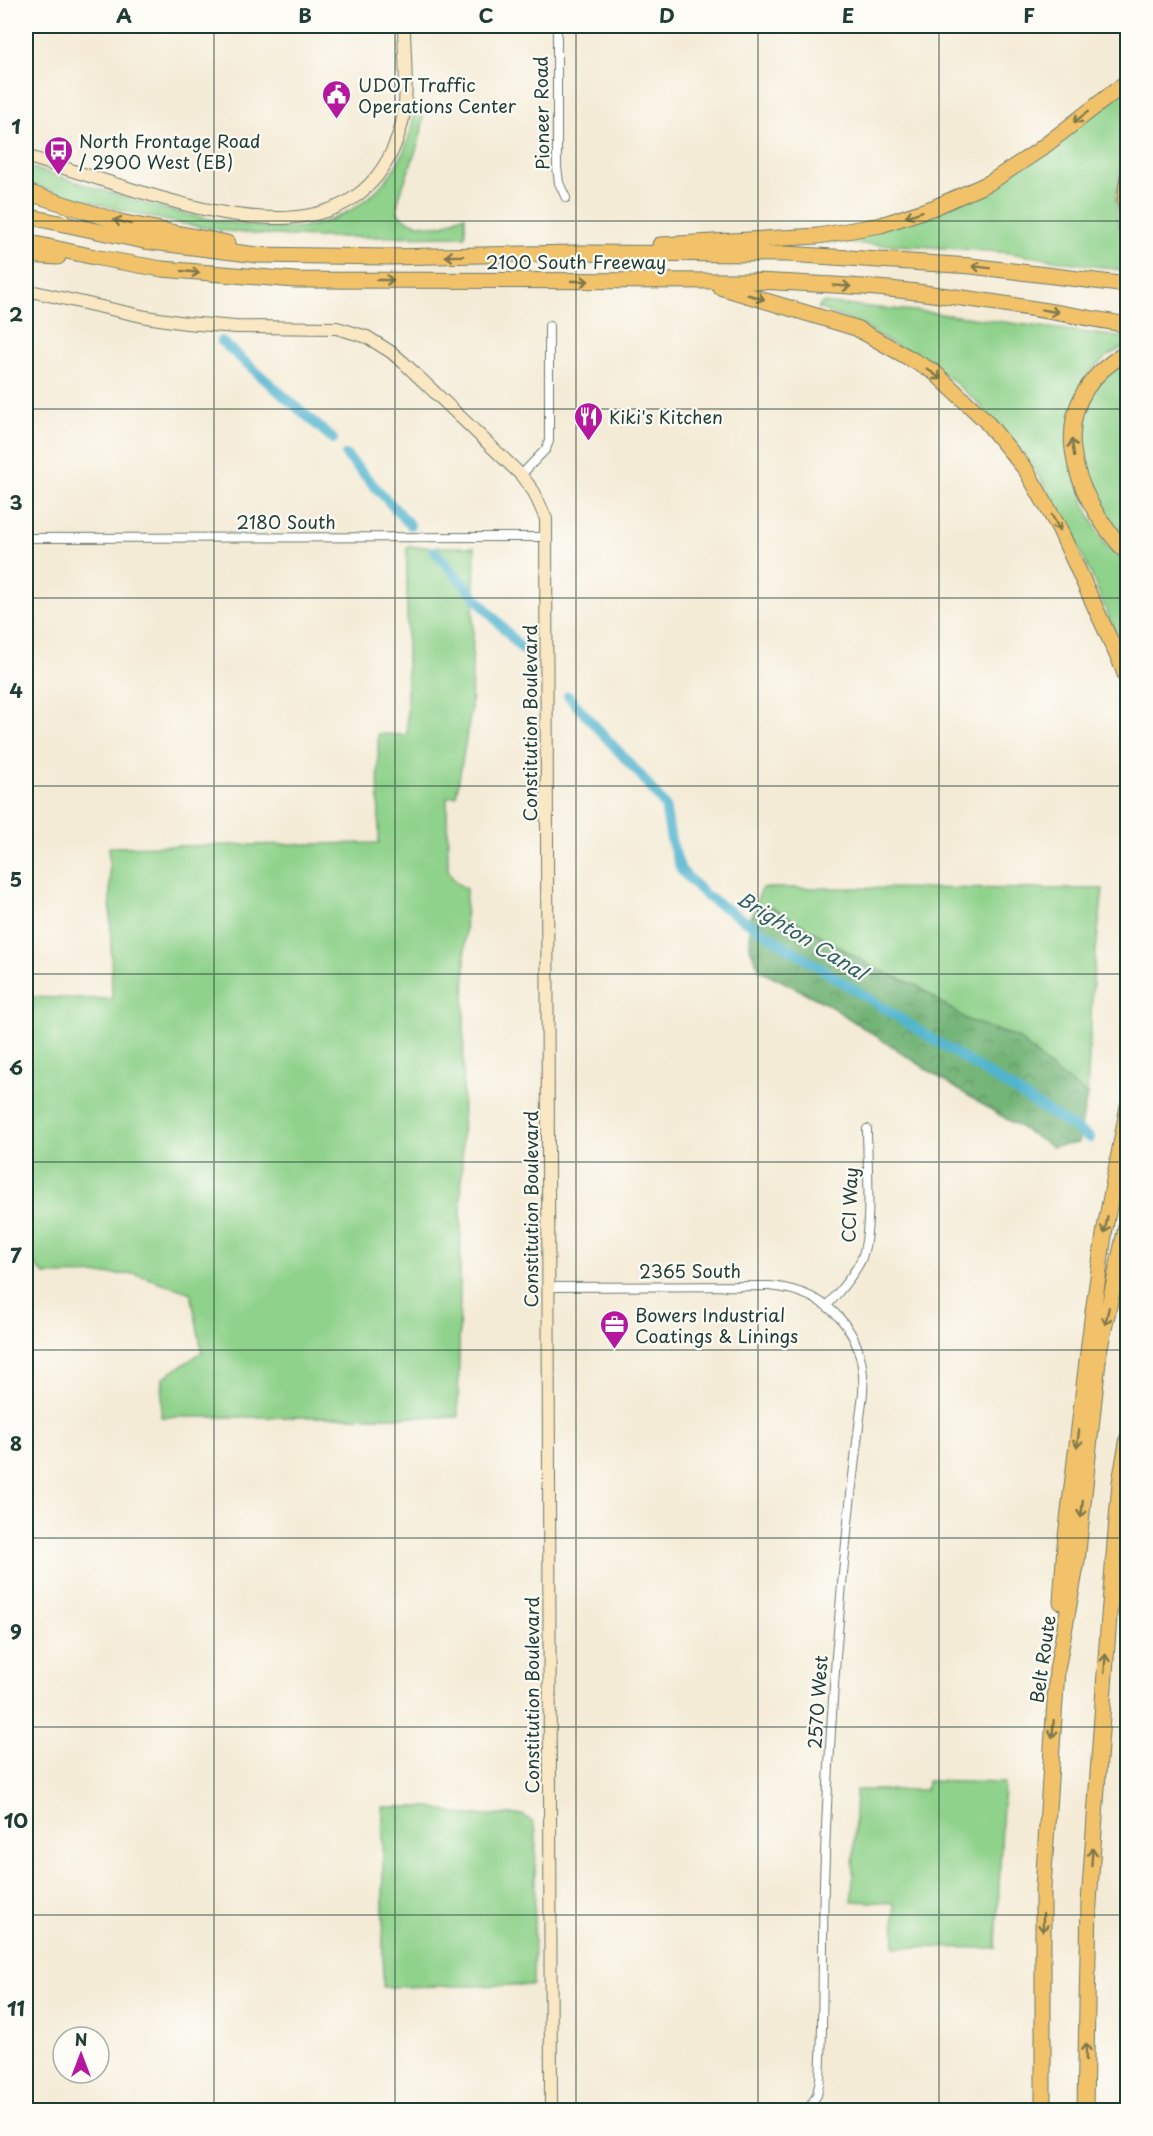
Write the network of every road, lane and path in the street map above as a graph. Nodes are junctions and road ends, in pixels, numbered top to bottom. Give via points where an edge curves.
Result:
1 (404, 26) edge
2 (557, 26) edge
3 (1128, 81) edge
4 (26, 156) edge
5 (1128, 176) edge
6 (26, 192) edge
7 (566, 198) dead end
8 (26, 216) edge
9 (1128, 220) edge
10 (26, 242) edge
11 (576, 253) junction
12 (26, 255) edge
13 (388, 257) junction
14 (133, 265) junction
15 (700, 281) junction
16 (1128, 285) edge
17 (26, 290) edge
18 (1128, 325) edge
19 (549, 326) dead end
20 (1128, 352) edge
21 (521, 475) junction
22 (546, 537) junction
23 (26, 538) edge
24 (1128, 554) edge
25 (1128, 683) edge
26 (1128, 1106) edge
27 (867, 1129) dead end
28 (1128, 1218) edge
29 (548, 1287) junction
30 (827, 1306) junction
31 (1128, 1437) edge
32 (1057, 1670) junction
33 (551, 2110) edge
34 (808, 2110) edge
35 (1043, 2110) edge
36 (1085, 2110) edge

1 - 4 street via 404,103 394,149 364,189 331,210 291,219 208,211
2 - 7 street, Pioneer Road via 557,167
3 -> 11 highway via 1038,151 989,183 881,225 818,236 684,242
5 - 9 highway
13 -> 6 highway via 226,243 120,222
8 - 13 highway, 2100 South Freeway via 97,232 224,252
10 - 14 highway, 2100 South Freeway
11 -> 13 highway, 2100 South Freeway
16 -> 11 highway, 2100 South Freeway via 971,266 799,254
12 - 14 highway
14 -> 15 highway, 2100 South Freeway via 295,280
15 -> 18 highway, 2100 South Freeway via 930,293
15 -> 25 highway via 856,328 934,372 984,419 1026,470 1059,528
17 - 21 street, Constitution Boulevard via 186,323 337,328 368,337 391,352
19 - 21 street via 549,441
24 -> 20 highway via 1110,536 1091,506 1078,476 1072,446 1072,422 1091,381 1112,360
21 - 22 street, Constitution Boulevard via 542,507
22 - 23 street, 2180 South
22 - 29 street, Constitution Boulevard
26 -> 32 highway via 1091,1331 1065,1545
27 - 30 street, CCI Way via 865,1248 856,1269
28 -> 32 highway, Belt Route via 1099,1352 1077,1561
29 - 30 street, 2365 South via 770,1286 804,1292
29 - 33 street, Constitution Boulevard
30 - 34 street, 2570 West via 854,1339 864,1381 833,1696 820,2079
36 -> 31 highway via 1090,1891 1108,1616
32 -> 35 highway, Belt Route via 1043,1888

